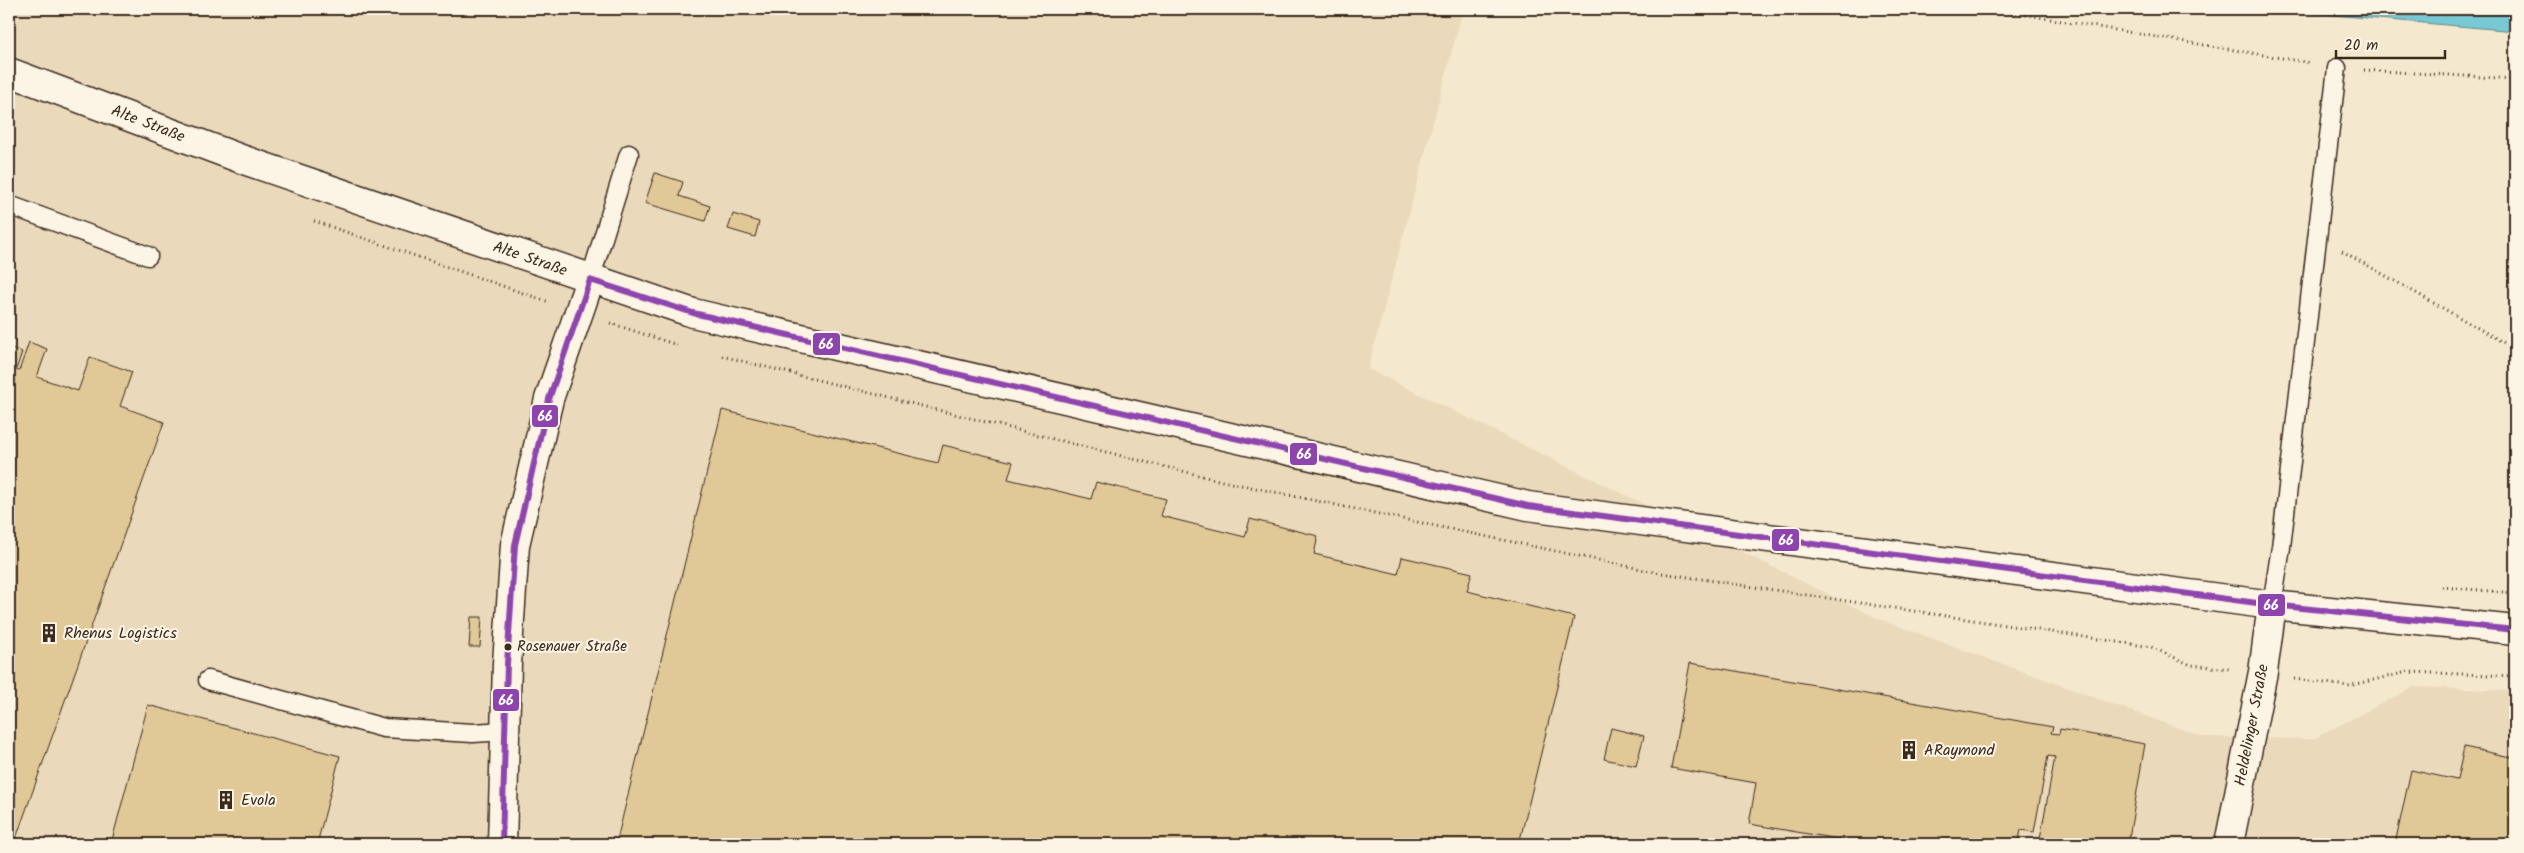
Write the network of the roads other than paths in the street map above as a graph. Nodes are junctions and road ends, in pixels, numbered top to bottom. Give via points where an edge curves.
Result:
1 (2337, 68) road end
2 (9, 72) edge
3 (629, 154) dead end
4 (9, 205) edge
5 (148, 256) dead end
6 (590, 280) junction
7 (2272, 605) junction
8 (2515, 630) edge
9 (208, 680) dead end
10 (505, 731) junction
11 (502, 844) edge
12 (2229, 844) edge

1 - 7 lane
2 - 6 street, Alte Straße via 244,160
3 - 6 lane
4 - 5 lane
6 - 7 street, Alte Straße via 693,313 1528,506
6 - 10 street via 549,399 514,544
7 - 8 street, Alte Straße
7 - 12 street, Heldelinger Straße via 2263,672
9 - 10 lane via 384,728 473,734
10 - 11 street

